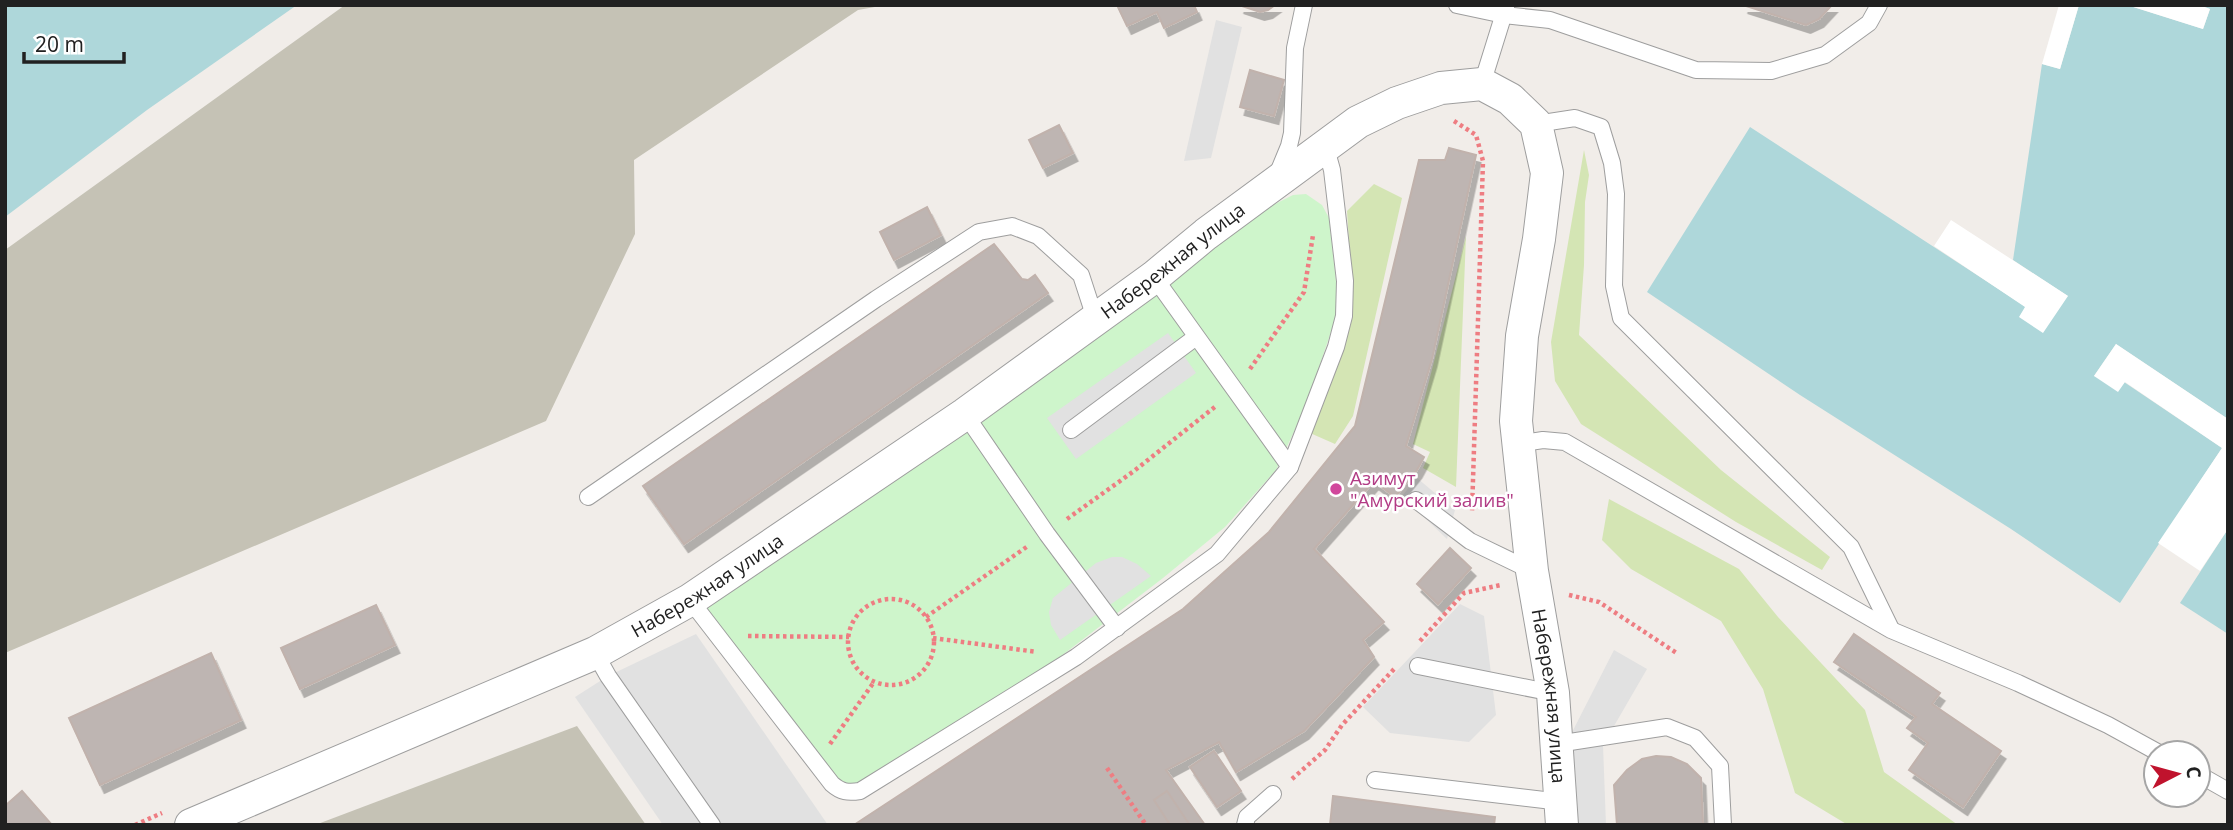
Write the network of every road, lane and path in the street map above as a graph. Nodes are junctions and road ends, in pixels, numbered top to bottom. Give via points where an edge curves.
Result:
1 (1304, 5) edge
2 (1457, 5) edge
3 (1879, 5) edge
4 (1505, 10) edge
5 (1482, 84) junction
6 (1536, 124) junction
7 (1325, 145) junction
8 (1272, 187) junction
9 (1154, 277) junction
10 (1095, 318) junction
11 (1196, 337) junction
12 (965, 414) junction
13 (1071, 430) dead end
14 (1517, 444) junction
15 (1290, 467) junction
16 (587, 497) dead end
17 (1416, 500) dead end
18 (1047, 534) junction
19 (1533, 580) junction
20 (690, 600) junction
21 (926, 617) junction
22 (1116, 628) junction
23 (1891, 630) junction
24 (716, 636) junction
25 (849, 637) junction
26 (933, 638) junction
27 (1417, 644) dead end
28 (595, 653) junction
29 (1678, 654) dead end
30 (1076, 657) junction
31 (1398, 664) dead end
32 (1418, 666) dead end
33 (874, 682) junction
34 (1553, 693) junction
35 (1557, 744) junction
36 (2142, 744) edge
37 (816, 763) junction
38 (1107, 768) dead end
39 (1375, 780) dead end
40 (2212, 782) edge
41 (2228, 791) edge
42 (1273, 794) joint
43 (1562, 813) edge
44 (181, 817) edge
45 (135, 825) edge
46 (712, 825) edge
47 (1146, 825) edge
48 (1245, 825) edge
49 (1723, 825) edge

1 - 8 lane via 1295,48 1293,133
2 - 4 lane
3 - 4 lane via 1869,23 1825,55 1771,71 1696,70 1550,20
4 - 5 lane
5 - 6 street via 1510,99
5 - 7 street, Набережная улица via 1441,88 1397,103
6 - 14 street, Набережная улица via 1547,173 1522,336
6 - 23 lane via 1575,118 1601,127 1616,194 1614,286 1621,318 1851,547
7 - 8 street, Набережная улица
7 - 15 lane via 1345,281 1344,316
8 - 9 street, Набережная улица
9 - 10 street, Набережная улица
9 - 11 lane
10 - 12 street, Набережная улица
10 - 16 lane via 1081,275 1038,236 1012,226 979,232
11 - 13 lane
11 - 15 lane
12 - 18 lane
12 - 20 street, Набережная улица
14 - 19 street, Набережная улица
14 - 23 lane via 1565,442
15 - 22 lane via 1217,554
17 - 19 lane
18 - 21 path
18 - 22 lane
19 - 27 path via 1464,593
19 - 29 path via 1598,602
19 - 34 street, Набережная улица
20 - 24 lane
20 - 28 street, Набережная улица
21 - 25 path via 908,603 884,600 860,612
21 - 26 path
22 - 30 lane
23 - 36 lane via 2018,683
24 - 25 path
24 - 37 lane
25 - 33 path via 854,664
26 - 30 path
26 - 33 path via 929,661 914,678 892,685
28 - 44 street, Набережная улица
28 - 46 lane
30 - 37 lane via 860,791 836,788
31 - 42 path via 1325,750
32 - 34 lane
33 - 37 path
34 - 35 street, Набережная улица
35 - 43 street, Набережная улица
35 - 49 lane via 1667,727 1695,738 1720,766
38 - 47 path
39 - 43 lane
40 - 41 lane
42 - 48 lane via 1247,817
44 - 45 path

